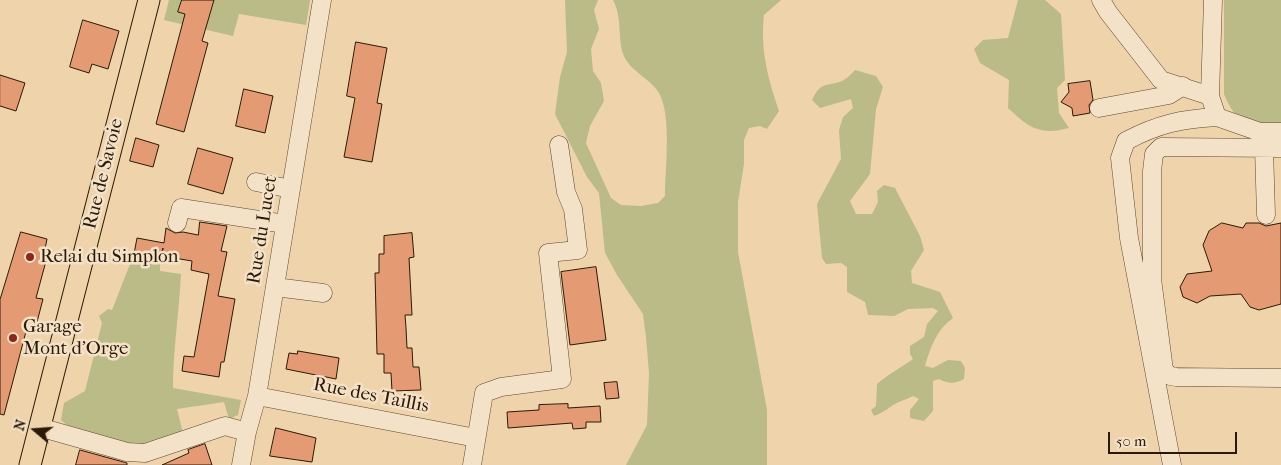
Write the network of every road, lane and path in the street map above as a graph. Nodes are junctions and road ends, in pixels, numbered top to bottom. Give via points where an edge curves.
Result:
1 (149, 0) edge
2 (322, 0) edge
3 (1101, 0) edge
4 (1213, 0) edge
5 (1183, 86) junction
6 (1210, 96) junction
7 (1098, 108) dead end
8 (1217, 116) junction
9 (1281, 132) edge
10 (559, 145) dead end
11 (1273, 148) edge
12 (256, 182) dead end
13 (291, 189) junction
14 (1266, 216) dead end
15 (177, 224) dead end
16 (285, 224) junction
17 (275, 287) junction
18 (323, 293) dead end
19 (1281, 378) edge
20 (257, 396) junction
21 (39, 427) junction
22 (247, 432) junction
23 (476, 438) junction
24 (30, 465) edge
25 (242, 465) edge
26 (472, 465) edge
27 (1172, 465) edge

1 - 21 main road, Rue de Savoie
2 - 13 street, Rue du Lucet
3 - 5 street via 1161,80
4 - 6 street
5 - 6 street
5 - 7 street via 1169,95
6 - 8 street
8 - 9 street via 1260,132
8 - 27 street via 1182,119 1149,128 1126,141 1120,158 1129,238
10 - 23 street via 566,192 574,209 578,250 548,253 562,379 501,387 484,393
11 - 14 street
11 - 19 street via 1161,147 1154,154 1152,279 1164,370 1170,376
12 - 13 street
13 - 16 street, Rue du Lucet
15 - 16 street via 181,208
16 - 17 street, Rue du Lucet
17 - 18 street
17 - 20 street, Rue du Lucet
20 - 22 street, Rue du Lucet
20 - 23 street, Rue des Taillis
21 - 22 street via 127,452 145,453 225,426
21 - 24 main road, Rue de Savoie
22 - 25 street, Rue du Lucet
23 - 26 street

